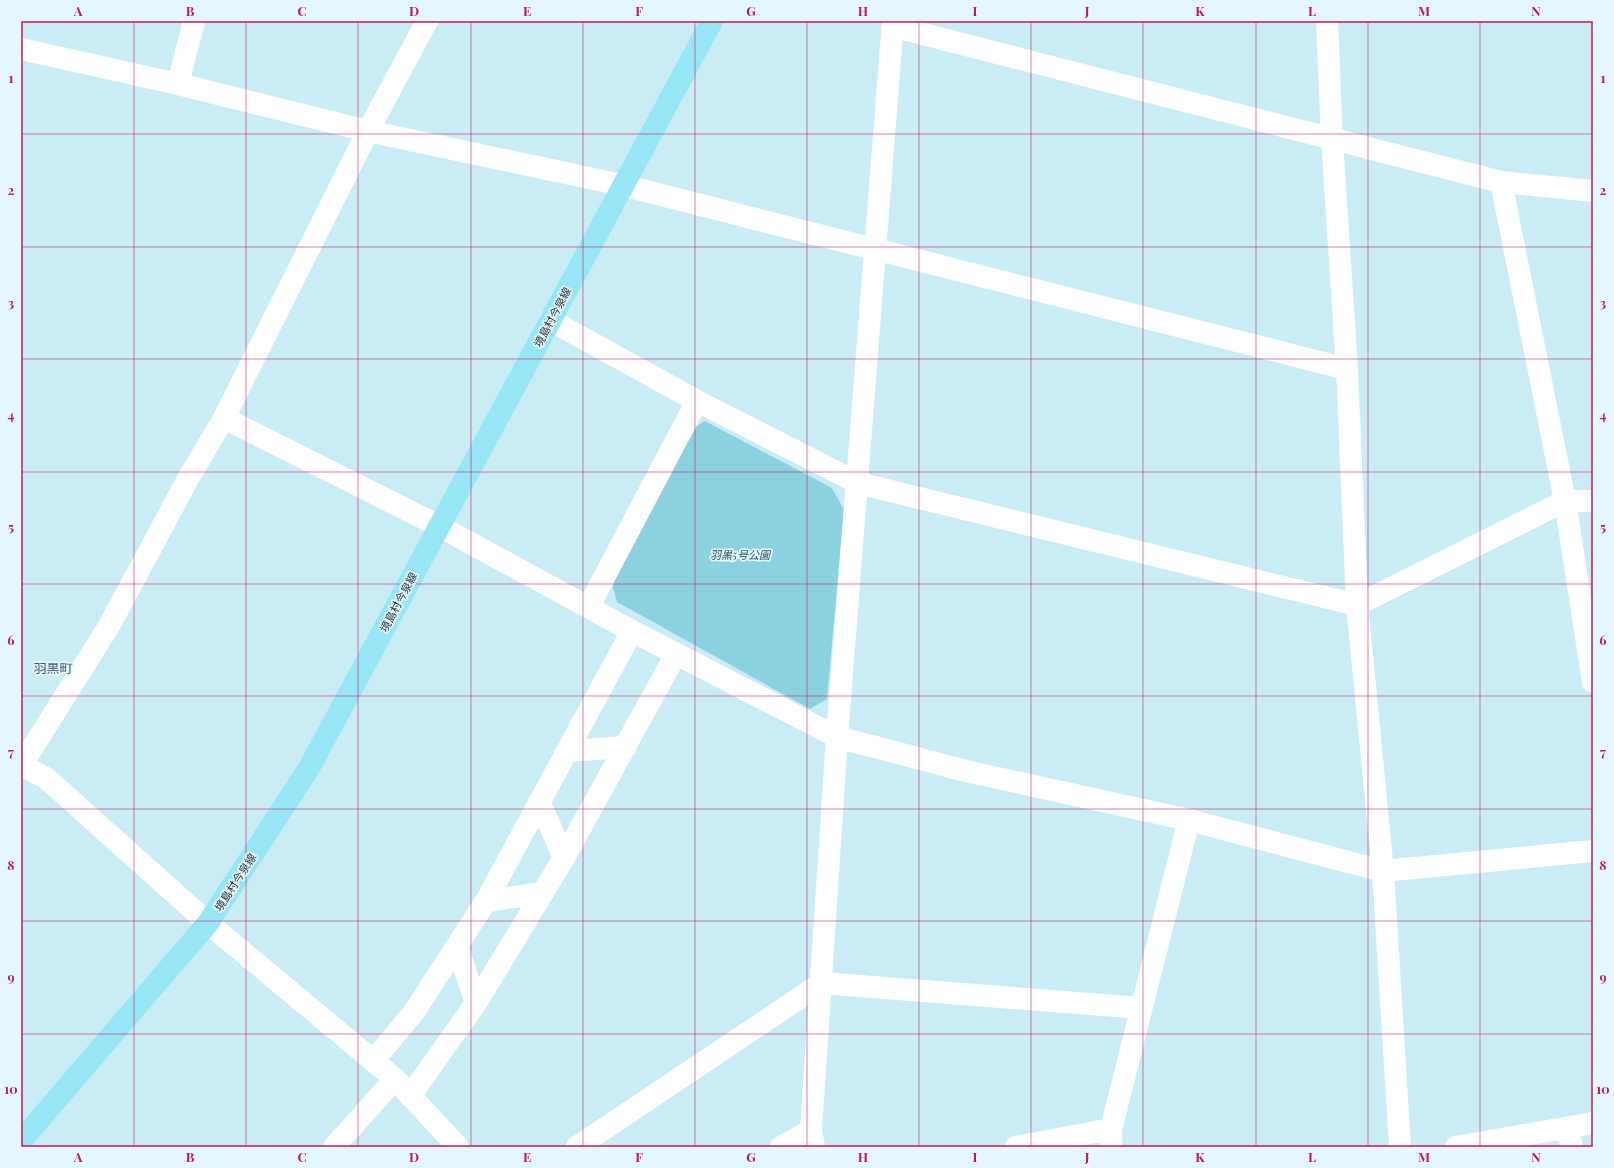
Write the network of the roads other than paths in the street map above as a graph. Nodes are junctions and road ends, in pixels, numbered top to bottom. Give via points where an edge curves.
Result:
1 (194, 21) edge
2 (427, 21) edge
3 (712, 21) edge
4 (1327, 21) edge
5 (893, 24) edge
6 (21, 49) edge
7 (178, 84) junction
8 (368, 131) junction
9 (1332, 140) junction
10 (1501, 182) junction
11 (622, 185) junction
12 (1593, 191) edge
13 (876, 250) junction
14 (550, 320) junction
15 (1347, 369) junction
16 (697, 401) junction
17 (224, 418) junction
18 (858, 483) junction
19 (1565, 501) junction
20 (1593, 501) edge
21 (439, 526) junction
22 (589, 606) junction
23 (1357, 606) junction
24 (632, 631) junction
25 (676, 654) junction
26 (1593, 682) edge
27 (837, 737) junction
28 (626, 747) junction
29 (567, 751) junction
30 (21, 765) edge
31 (539, 801) junction
32 (1189, 820) junction
33 (1593, 851) edge
34 (564, 858) junction
35 (1383, 871) junction
36 (542, 893) junction
37 (486, 901) junction
38 (208, 923) junction
39 (457, 946) junction
40 (822, 983) junction
41 (476, 1003) junction
42 (1141, 1008) junction
43 (373, 1061) junction
44 (395, 1079) junction
45 (410, 1096) junction
46 (1593, 1123) edge
47 (1111, 1138) edge
48 (1570, 1138) edge
49 (812, 1139) edge
50 (21, 1141) edge
51 (334, 1147) edge
52 (458, 1147) edge
53 (578, 1147) edge
54 (780, 1147) edge
55 (1016, 1147) edge
56 (1400, 1147) edge
57 (1456, 1147) edge

1 - 7 street
2 - 8 street
3 - 11 main road, 境島村今泉線
4 - 9 street
5 - 9 street
5 - 13 street
6 - 7 street
7 - 8 street
8 - 11 street
8 - 17 street
9 - 10 street
9 - 15 street
10 - 12 street
10 - 19 street
11 - 13 street
11 - 14 main road, 境島村今泉線
13 - 15 street
13 - 18 street
14 - 16 street
14 - 21 main road, 境島村今泉線
15 - 23 street
16 - 18 street
16 - 22 street
17 - 21 street
17 - 30 street via 189,477 109,626
18 - 23 street
18 - 27 street
19 - 20 street
19 - 23 street
19 - 26 street
21 - 22 street
21 - 38 main road, 境島村今泉線 via 308,768
22 - 24 street
23 - 35 street
24 - 25 street
24 - 29 street
25 - 27 street
25 - 28 street
27 - 32 street via 966,772
27 - 40 street
28 - 29 street
28 - 34 street
29 - 31 street
30 - 38 street via 46,778
31 - 34 street
31 - 37 street
32 - 35 street
32 - 42 street
33 - 35 street
34 - 36 street
35 - 56 street
36 - 37 street
36 - 41 street
37 - 39 street
38 - 43 street
38 - 50 main road, 境島村今泉線
39 - 41 street
39 - 43 street via 414,1012
40 - 42 street
40 - 49 street
40 - 53 street
41 - 45 street
42 - 47 street
43 - 44 street
44 - 45 street
44 - 51 street
45 - 52 street
46 - 48 street
47 - 55 street
48 - 57 street
49 - 54 street

